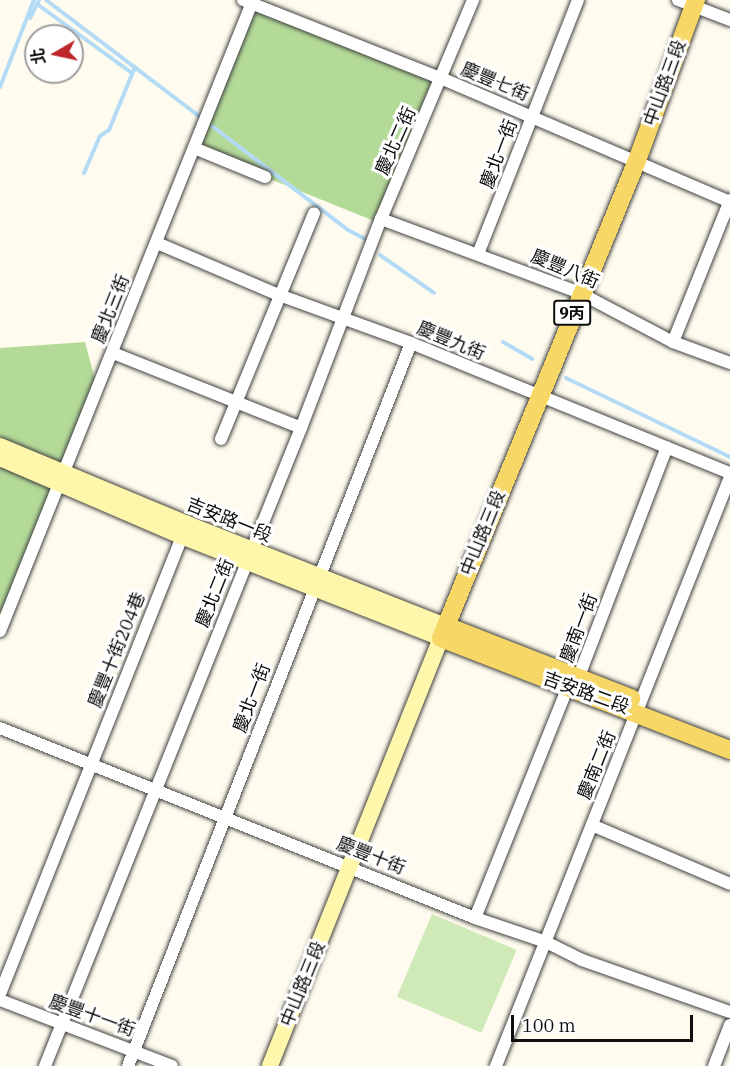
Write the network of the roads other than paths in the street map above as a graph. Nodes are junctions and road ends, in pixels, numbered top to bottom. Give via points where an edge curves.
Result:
1 (473, 0) edge
2 (578, 0) edge
3 (249, 1) edge
4 (689, 2) edge
5 (730, 20) edge
6 (443, 79) junction
7 (532, 117) junction
8 (194, 148) junction
9 (636, 163) junction
10 (265, 177) dead end
11 (730, 202) edge
12 (314, 213) dead end
13 (381, 219) junction
14 (157, 243) junction
15 (478, 254) junction
16 (580, 293) junction
17 (279, 295) junction
18 (344, 317) junction
19 (673, 342) junction
20 (411, 343) junction
21 (113, 353) junction
22 (730, 363) edge
23 (539, 397) junction
24 (236, 405) junction
25 (301, 428) junction
26 (221, 439) dead end
27 (0, 446) edge
28 (667, 447) junction
29 (0, 458) edge
30 (730, 475) edge
31 (62, 477) junction
32 (182, 536) junction
33 (250, 556) junction
34 (316, 582) junction
35 (0, 631) edge
36 (444, 632) junction
37 (574, 682) junction
38 (640, 707) junction
39 (0, 728) edge
40 (730, 738) edge
41 (730, 750) edge
42 (91, 766) junction
43 (156, 790) junction
44 (226, 816) junction
45 (592, 825) junction
46 (350, 866) junction
47 (730, 884) edge
48 (475, 918) junction
49 (546, 942) junction
50 (0, 994) edge
51 (0, 1000) edge
52 (730, 1012) edge
53 (730, 1025) edge
54 (61, 1026) junction
55 (135, 1050) junction
56 (45, 1066) edge
57 (128, 1066) edge
58 (172, 1066) edge
59 (270, 1066) edge
60 (496, 1066) edge
61 (714, 1066) edge

1 - 6 street, 慶北二街
2 - 7 street, 慶北一街
3 - 6 street, 慶豐七街
3 - 8 street, 慶北三街
4 - 5 street
4 - 9 main road, 中山路三段 / 9丙
6 - 7 street, 慶豐七街
6 - 13 street, 慶北二街
7 - 9 street, 慶豐七街
7 - 15 street, 慶北一街
8 - 10 street
8 - 14 street, 慶北三街
9 - 11 street, 慶豐七街
9 - 16 main road, 中山路三段 / 9丙
11 - 19 street
12 - 17 street
13 - 15 street, 慶豐八街
13 - 18 street, 慶北二街
14 - 17 street, 慶豐九街
14 - 21 street, 慶北三街
15 - 16 street, 慶豐八街
16 - 19 street, 慶豐八街
16 - 23 main road, 中山路三段 / 9丙
17 - 18 street, 慶豐九街
17 - 24 street
18 - 20 street, 慶豐九街
18 - 25 street, 慶北二街
19 - 22 street, 慶豐八街
20 - 23 street, 慶豐九街
20 - 34 street, 慶北一街
21 - 24 street
21 - 31 street, 慶北三街
23 - 28 street, 慶豐九街
23 - 36 main road, 中山路三段 / 9丙
24 - 25 street
24 - 26 street
25 - 33 street, 慶北二街
27 - 31 street, 吉安路一段
28 - 30 street, 慶豐九街
28 - 37 street, 慶南一街
29 - 31 street, 吉安路一段
30 - 38 street, 慶南二街
31 - 32 street, 吉安路一段
31 - 35 street, 慶北三街
32 - 33 street, 吉安路一段
32 - 42 street, 慶豐十街204巷
33 - 34 street, 吉安路一段
33 - 43 street, 慶北二街
34 - 36 street, 吉安路一段
34 - 44 street, 慶北一街
36 - 37 main road, 吉安路二段
36 - 46 street, 中山路三段
37 - 38 main road, 吉安路二段
37 - 48 street, 慶南一街
38 - 40 main road, 吉安路二段
38 - 41 main road, 吉安路二段
38 - 45 street, 慶南二街
39 - 42 street, 慶豐十街
42 - 43 street, 慶豐十街
42 - 50 street, 慶豐十街204巷
43 - 44 street, 慶豐十街
43 - 54 street, 慶北二街
44 - 46 street, 慶豐十街
44 - 55 street, 慶北一街
45 - 47 street
45 - 49 street, 慶南二街
46 - 48 street, 慶豐十街
46 - 59 street, 中山路三段
48 - 49 street, 慶豐十街
49 - 52 street, 慶豐十街 via 582,960
49 - 60 street, 慶南二街
51 - 54 street, 慶豐十一街
53 - 61 street
54 - 55 street, 慶豐十一街
54 - 56 street, 慶北二街
55 - 57 street, 慶北一街
55 - 58 street, 慶豐十一街

